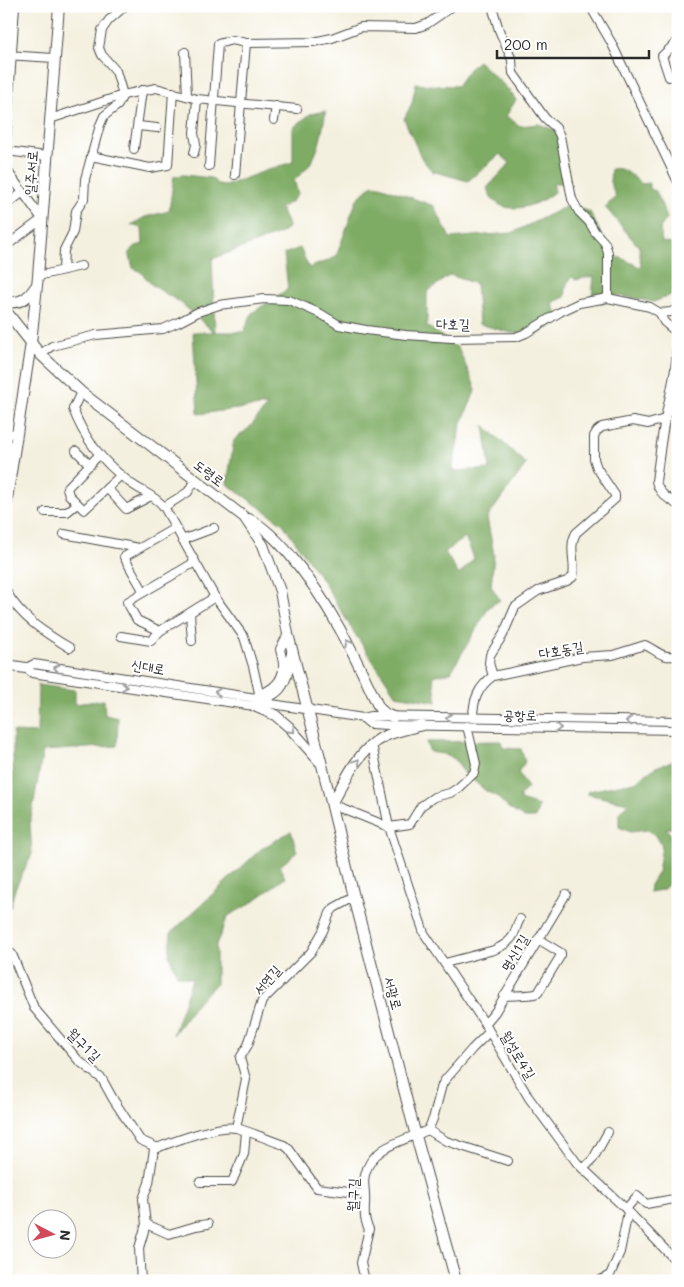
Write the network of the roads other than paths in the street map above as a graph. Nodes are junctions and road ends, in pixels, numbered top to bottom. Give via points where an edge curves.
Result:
1 (15, 6) edge
2 (58, 6) edge
3 (125, 6) edge
4 (453, 6) edge
5 (492, 6) edge
6 (590, 6) edge
7 (678, 41) edge
8 (246, 43) junction
9 (185, 52) dead end
10 (9, 56) edge
11 (54, 58) junction
12 (669, 77) dead end
13 (142, 90) junction
14 (173, 92) junction
15 (123, 94) junction
16 (187, 96) junction
17 (197, 99) junction
18 (214, 101) junction
19 (241, 103) junction
20 (276, 106) junction
21 (297, 108) dead end
22 (50, 119) junction
23 (274, 120) dead end
24 (138, 126) junction
25 (157, 128) dead end
26 (6, 144) edge
27 (134, 149) dead end
28 (6, 152) edge
29 (194, 153) dead end
30 (46, 156) junction
31 (91, 156) junction
32 (209, 166) dead end
33 (6, 169) edge
34 (235, 175) dead end
35 (678, 182) edge
36 (22, 193) junction
37 (6, 205) edge
38 (42, 219) junction
39 (6, 246) edge
40 (81, 266) dead end
41 (63, 270) junction
42 (37, 281) junction
43 (608, 298) junction
44 (6, 302) edge
45 (678, 308) edge
46 (660, 313) junction
47 (8, 315) edge
48 (677, 331) edge
49 (31, 343) junction
50 (40, 354) junction
51 (81, 392) junction
52 (678, 405) edge
53 (666, 415) junction
54 (12, 433) edge
55 (76, 451) dead end
56 (99, 456) junction
57 (90, 465) junction
58 (121, 475) junction
59 (195, 480) junction
60 (107, 488) junction
61 (151, 496) junction
62 (77, 504) junction
63 (6, 505) edge
64 (678, 505) edge
65 (164, 507) junction
66 (45, 512) dead end
67 (244, 517) junction
68 (175, 528) junction
69 (214, 528) dead end
70 (64, 534) dead end
71 (182, 540) junction
72 (139, 548) junction
73 (195, 562) junction
74 (6, 591) edge
75 (144, 592) junction
76 (215, 597) junction
77 (190, 613) junction
78 (160, 631) junction
79 (288, 634) junction
80 (121, 636) dead end
81 (192, 641) dead end
82 (70, 648) dead end
83 (293, 650) junction
84 (678, 656) edge
85 (6, 665) edge
86 (26, 668) joint
87 (493, 676) junction
88 (258, 703) junction
89 (309, 711) junction
90 (393, 717) junction
91 (363, 718) junction
92 (473, 718) junction
93 (678, 721) edge
94 (422, 725) junction
95 (467, 726) junction
96 (678, 730) edge
97 (372, 744) junction
98 (322, 765) junction
99 (332, 804) junction
100 (389, 827) junction
101 (566, 894) dead end
102 (354, 897) junction
103 (520, 919) dead end
104 (538, 939) junction
105 (6, 949) edge
106 (445, 963) junction
107 (504, 996) junction
108 (485, 1024) junction
109 (489, 1032) junction
110 (236, 1128) junction
111 (428, 1130) junction
112 (246, 1132) junction
113 (608, 1132) dead end
114 (416, 1136) junction
115 (158, 1148) junction
116 (508, 1161) dead end
117 (583, 1168) junction
118 (200, 1182) dead end
119 (365, 1194) junction
120 (674, 1199) dead end
121 (627, 1210) junction
122 (146, 1224) junction
123 (208, 1224) dead end
124 (677, 1260) edge
125 (142, 1281) edge
126 (365, 1281) edge
127 (456, 1281) edge
128 (599, 1281) edge

1 - 10 street
2 - 11 main road, 일주서로
3 - 15 street via 102,30 100,48 116,71
4 - 8 street via 428,24 416,28 361,27 313,42
5 - 43 street via 512,60 512,73 560,136 572,198 579,212 606,242
6 - 35 street via 611,42
7 - 12 street via 662,56
8 - 18 street via 232,40 218,44
8 - 19 street
9 - 16 street
10 - 11 street
10 - 26 street
11 - 22 main road, 일주서로
13 - 14 street via 156,88
13 - 15 street
13 - 24 street
14 - 16 street
14 - 31 street via 168,165 150,168
15 - 22 street
15 - 31 street via 118,105 104,116
16 - 17 street
17 - 18 street
17 - 29 street
18 - 19 street
18 - 32 street
19 - 20 street
19 - 34 street
20 - 21 street
20 - 23 street
22 - 30 main road, 일주서로
24 - 25 street
24 - 27 street
28 - 30 street
30 - 38 main road, 일주서로
31 - 41 street via 84,199 76,211 73,232 64,250
33 - 36 street
36 - 37 street
36 - 38 street
38 - 39 street
38 - 42 main road, 일주서로
40 - 41 street
41 - 42 street
42 - 44 main road via 31,294 22,301
42 - 49 main road, 일주서로
43 - 46 street, 다호길 via 650,307
43 - 50 street, 다호길 via 579,303 516,337 451,338 339,325 289,300 264,299 205,310 163,329 96,335 52,346
45 - 46 street
46 - 48 street, 다호길 via 664,322
47 - 49 main road, 도령로
48 - 53 street, 다호길 via 676,369
49 - 50 main road, 도령로
49 - 54 main road, 일주서로
50 - 51 main road, 도령로
51 - 56 street via 73,409
51 - 59 main road, 도령로
52 - 53 street
53 - 64 street, 다호길 via 656,481 664,496
53 - 87 street via 648,424 633,421 602,427 597,431 594,460 615,499 572,541 573,578 538,591 515,607 490,655
54 - 63 main road, 일주서로
55 - 57 street
56 - 57 street
56 - 58 street
57 - 62 street via 67,488
58 - 60 street
58 - 61 street
59 - 65 street via 188,492
59 - 67 main road, 도령로
60 - 61 street via 126,509
60 - 62 street via 84,510
61 - 65 street
62 - 66 street via 67,512
65 - 68 street
67 - 79 main road, 도령로 via 269,557 280,591
90 -> 67 main road via 379,708 317,589 282,545
68 - 71 street
68 - 72 street
69 - 71 street
70 - 72 street
71 - 73 street
72 - 75 street via 124,557
73 - 75 street
73 - 76 street
74 - 82 street via 21,613
75 - 78 street via 128,602 137,620
76 - 77 street
76 - 79 street via 244,637 259,693 270,690 282,677 284,668 280,649
77 - 78 street
77 - 81 street
78 - 80 street via 151,641
79 - 83 main road, 도령로
83 - 88 main road via 288,676 274,694
83 - 89 main road, 도령로
84 - 87 street, 다호동길 via 667,657 645,645 613,656 582,657
85 - 86 main road, 신대로
86 - 88 street, 신대로 via 34,664
87 - 92 street via 478,692
88 - 89 street, 신대로
88 -> 98 main road via 290,727
89 - 91 street, 공항로
89 - 98 main road, 서광로
90 - 91 street, 공항로
92 -> 90 street, 공항로
91 - 94 street, 공항로 via 370,724
93 -> 92 street, 공항로
94 - 95 street, 공항로
94 - 97 main road via 398,731
95 -> 96 street, 공항로
95 - 100 street via 476,764 474,773 450,793 434,797 421,806 410,824
99 -> 97 main road via 359,758
97 - 100 street, 월성로4길
98 - 99 main road, 서광로
99 - 100 street
99 - 102 main road, 서광로
100 - 106 street, 월성로4길 via 424,933
101 - 104 street, 명신1길
102 - 110 street, 서연길 via 330,913 311,952 262,1001 248,1045 240,1058 246,1079
102 - 114 main road, 서광로
103 - 106 street via 513,936 500,947
104 - 107 street, 명신1길
104 - 107 street via 561,955 536,995
105 - 115 street, 월구1길 via 12,954 34,1008 79,1061 102,1080 140,1140
106 - 108 street, 월성로4길
107 - 108 street, 명신1길
108 - 109 street, 월성로4길
109 - 111 street via 445,1080
109 - 117 street, 월성로4길 via 529,1098
110 - 112 street
110 - 115 street via 186,1136
111 - 114 street, 월구길
111 - 116 street via 446,1141
112 - 118 street via 244,1154 232,1182
112 - 119 street via 284,1145 317,1188
113 - 117 street via 593,1158
114 - 119 street, 월구길 via 386,1147 370,1161 365,1175
114 - 127 main road, 서광로
115 - 122 street via 154,1149 144,1199
117 - 121 street, 월성로4길
119 - 126 street, 월구길 via 365,1221 369,1228 361,1263
120 - 121 street via 646,1204 637,1196
121 - 124 street, 월성로4길
121 - 128 street via 620,1252 610,1275
122 - 123 street via 169,1234
122 - 125 street via 139,1248

